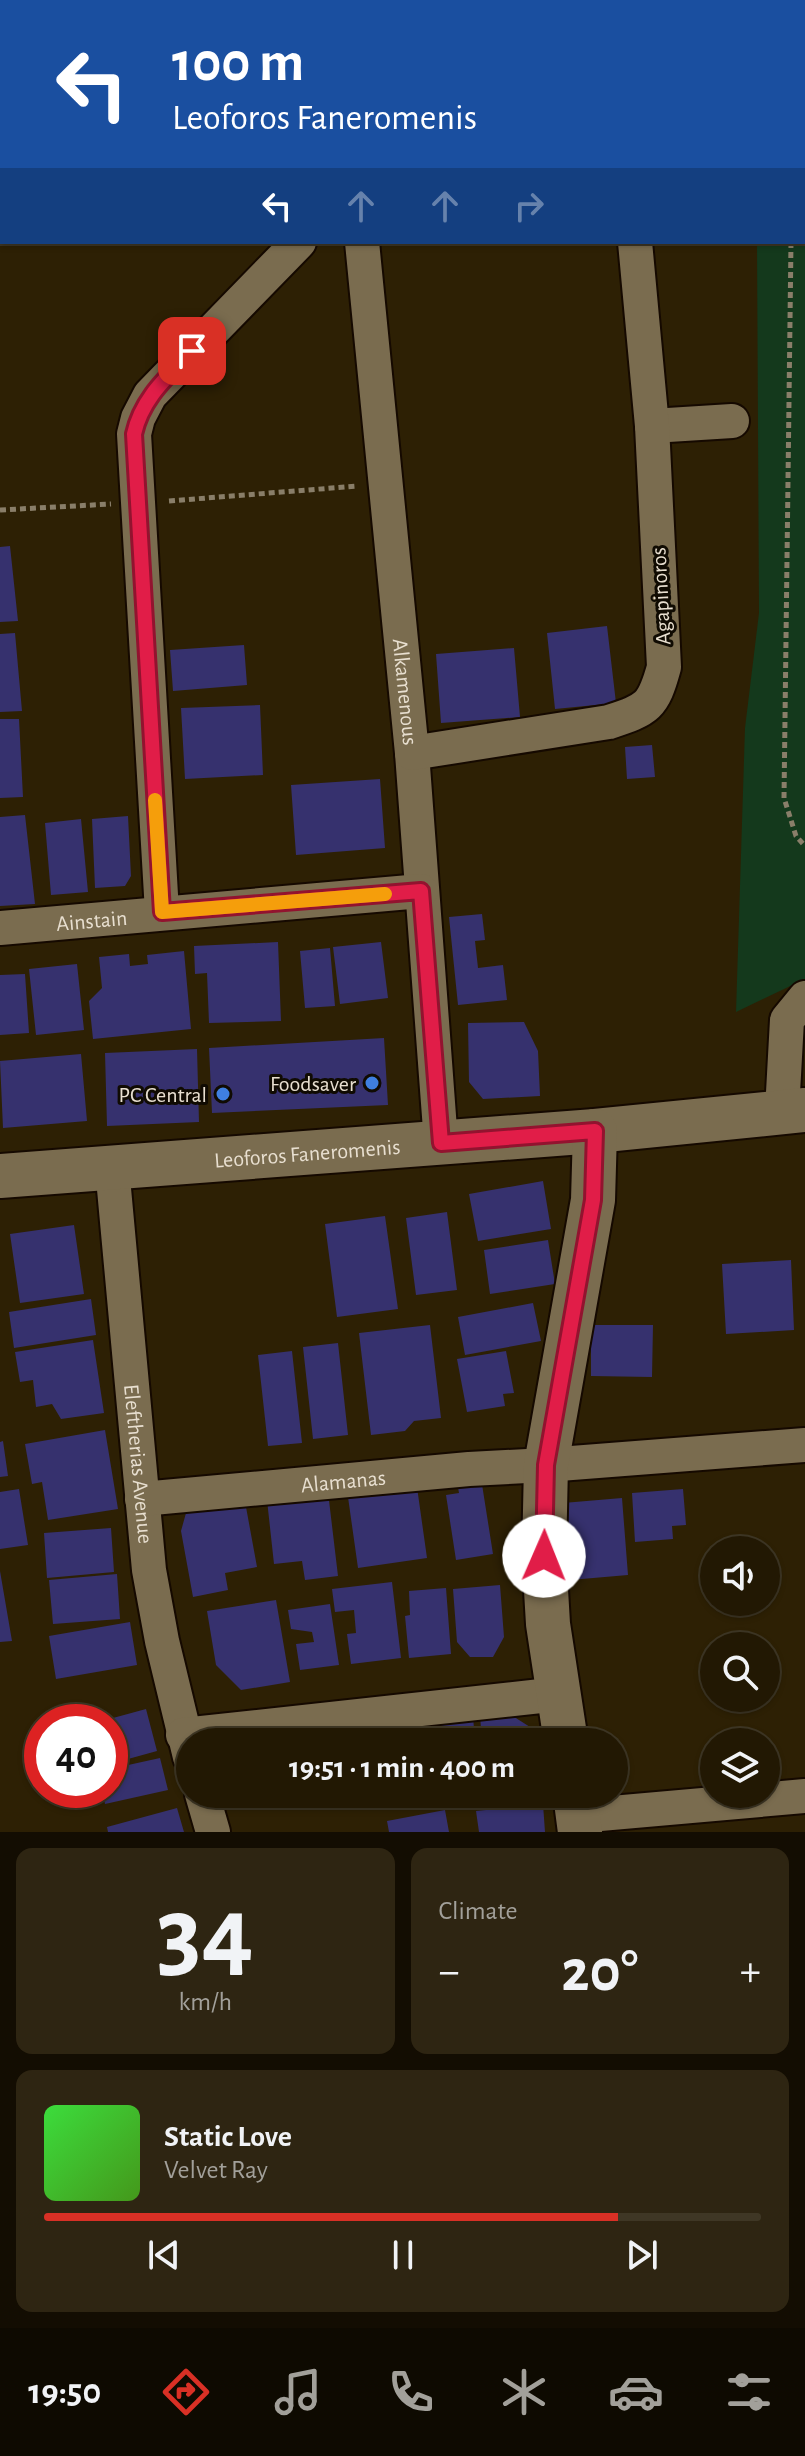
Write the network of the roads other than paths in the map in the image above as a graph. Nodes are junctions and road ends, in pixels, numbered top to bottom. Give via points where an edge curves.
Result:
1 (297, 244) edge
2 (362, 244) edge
3 (635, 244) edge
4 (732, 421) dead end
5 (652, 426) junction
6 (412, 753) junction
7 (421, 891) junction
8 (162, 912) junction
9 (0, 928) edge
10 (805, 998) edge
11 (793, 1111) edge
12 (679, 1122) junction
13 (595, 1131) junction
14 (441, 1143) junction
15 (112, 1167) junction
16 (0, 1176) edge
17 (593, 1200) junction
18 (805, 1445) edge
19 (546, 1465) junction
20 (142, 1499) junction
21 (559, 1694) junction
22 (183, 1728) edge
23 (316, 1728) edge
24 (564, 1728) edge
25 (805, 1796) edge
26 (206, 1808) edge
27 (578, 1814) edge
28 (213, 1832) edge

1 - 8 street via 150,395 134,434
2 - 6 street, Alkamenous
3 - 5 street, Agapinoros
4 - 5 street
5 - 6 street, Agapinoros via 664,667 656,695 640,712 609,722
6 - 7 street, Alkamenous
7 - 8 street, Ainstain
7 - 14 street, Alkamenous
8 - 9 street, Ainstain
10 - 11 street via 787,1020
11 - 12 main road, Leoforos Faneromenis
12 - 13 main road, Leoforos Faneromenis
12 - 17 main road via 629,1154
13 - 14 main road, Leoforos Faneromenis
13 - 17 main road
14 - 15 main road, Leoforos Faneromenis
15 - 16 main road, Leoforos Faneromenis
15 - 20 street, Eleftherias Avenue
17 - 19 main road
18 - 19 street, Alamanas
19 - 20 street, Alamanas
19 - 21 main road via 544,1556
20 - 22 street, Eleftherias Avenue via 149,1570
21 - 23 street
21 - 24 main road
25 - 27 street
26 - 28 street

